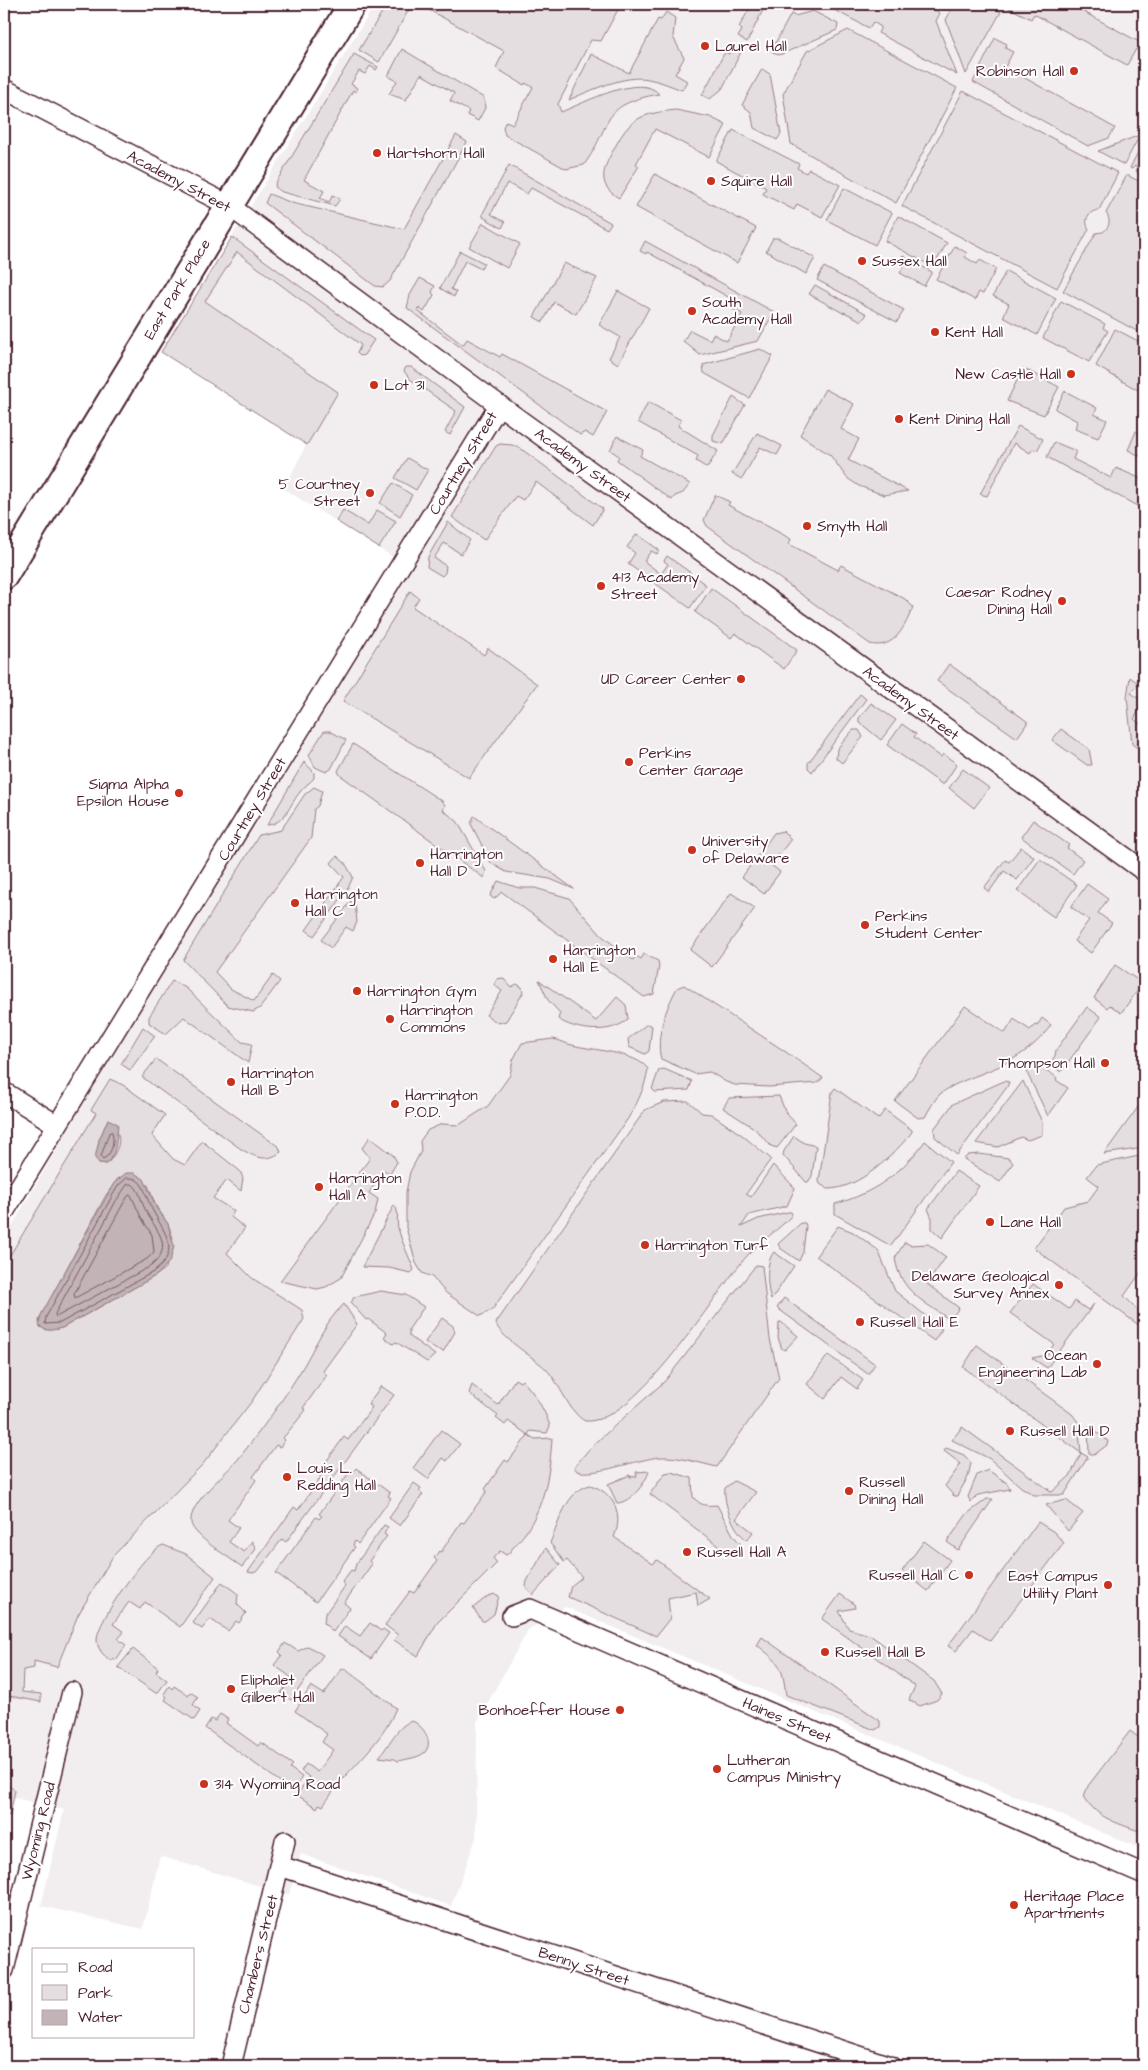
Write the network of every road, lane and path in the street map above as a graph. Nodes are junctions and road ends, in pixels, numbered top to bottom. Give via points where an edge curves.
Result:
1 (352, 4) edge
2 (4, 90) edge
3 (228, 205) junction
4 (499, 404) junction
5 (4, 576) edge
6 (1144, 872) edge
7 (4, 1092) edge
8 (57, 1125) junction
9 (4, 1212) edge
10 (512, 1616) dead end
11 (72, 1692) dead end
12 (286, 1841) dead end
13 (280, 1866) junction
14 (1144, 1874) edge
15 (4, 1970) edge
16 (231, 2066) edge
17 (890, 2066) edge

1 - 3 street, East Park Place
2 - 3 street, Academy Street
3 - 4 street, Academy Street
3 - 5 street, East Park Place
4 - 6 street, Academy Street
4 - 8 street, Courtney Street
7 - 8 street
8 - 9 street, Courtney Street
10 - 14 street, Haines Street via 530,1609
11 - 15 street, Wyoming Road
12 - 13 street, Chambers Street
13 - 16 street, Chambers Street
13 - 17 street, Benny Street

